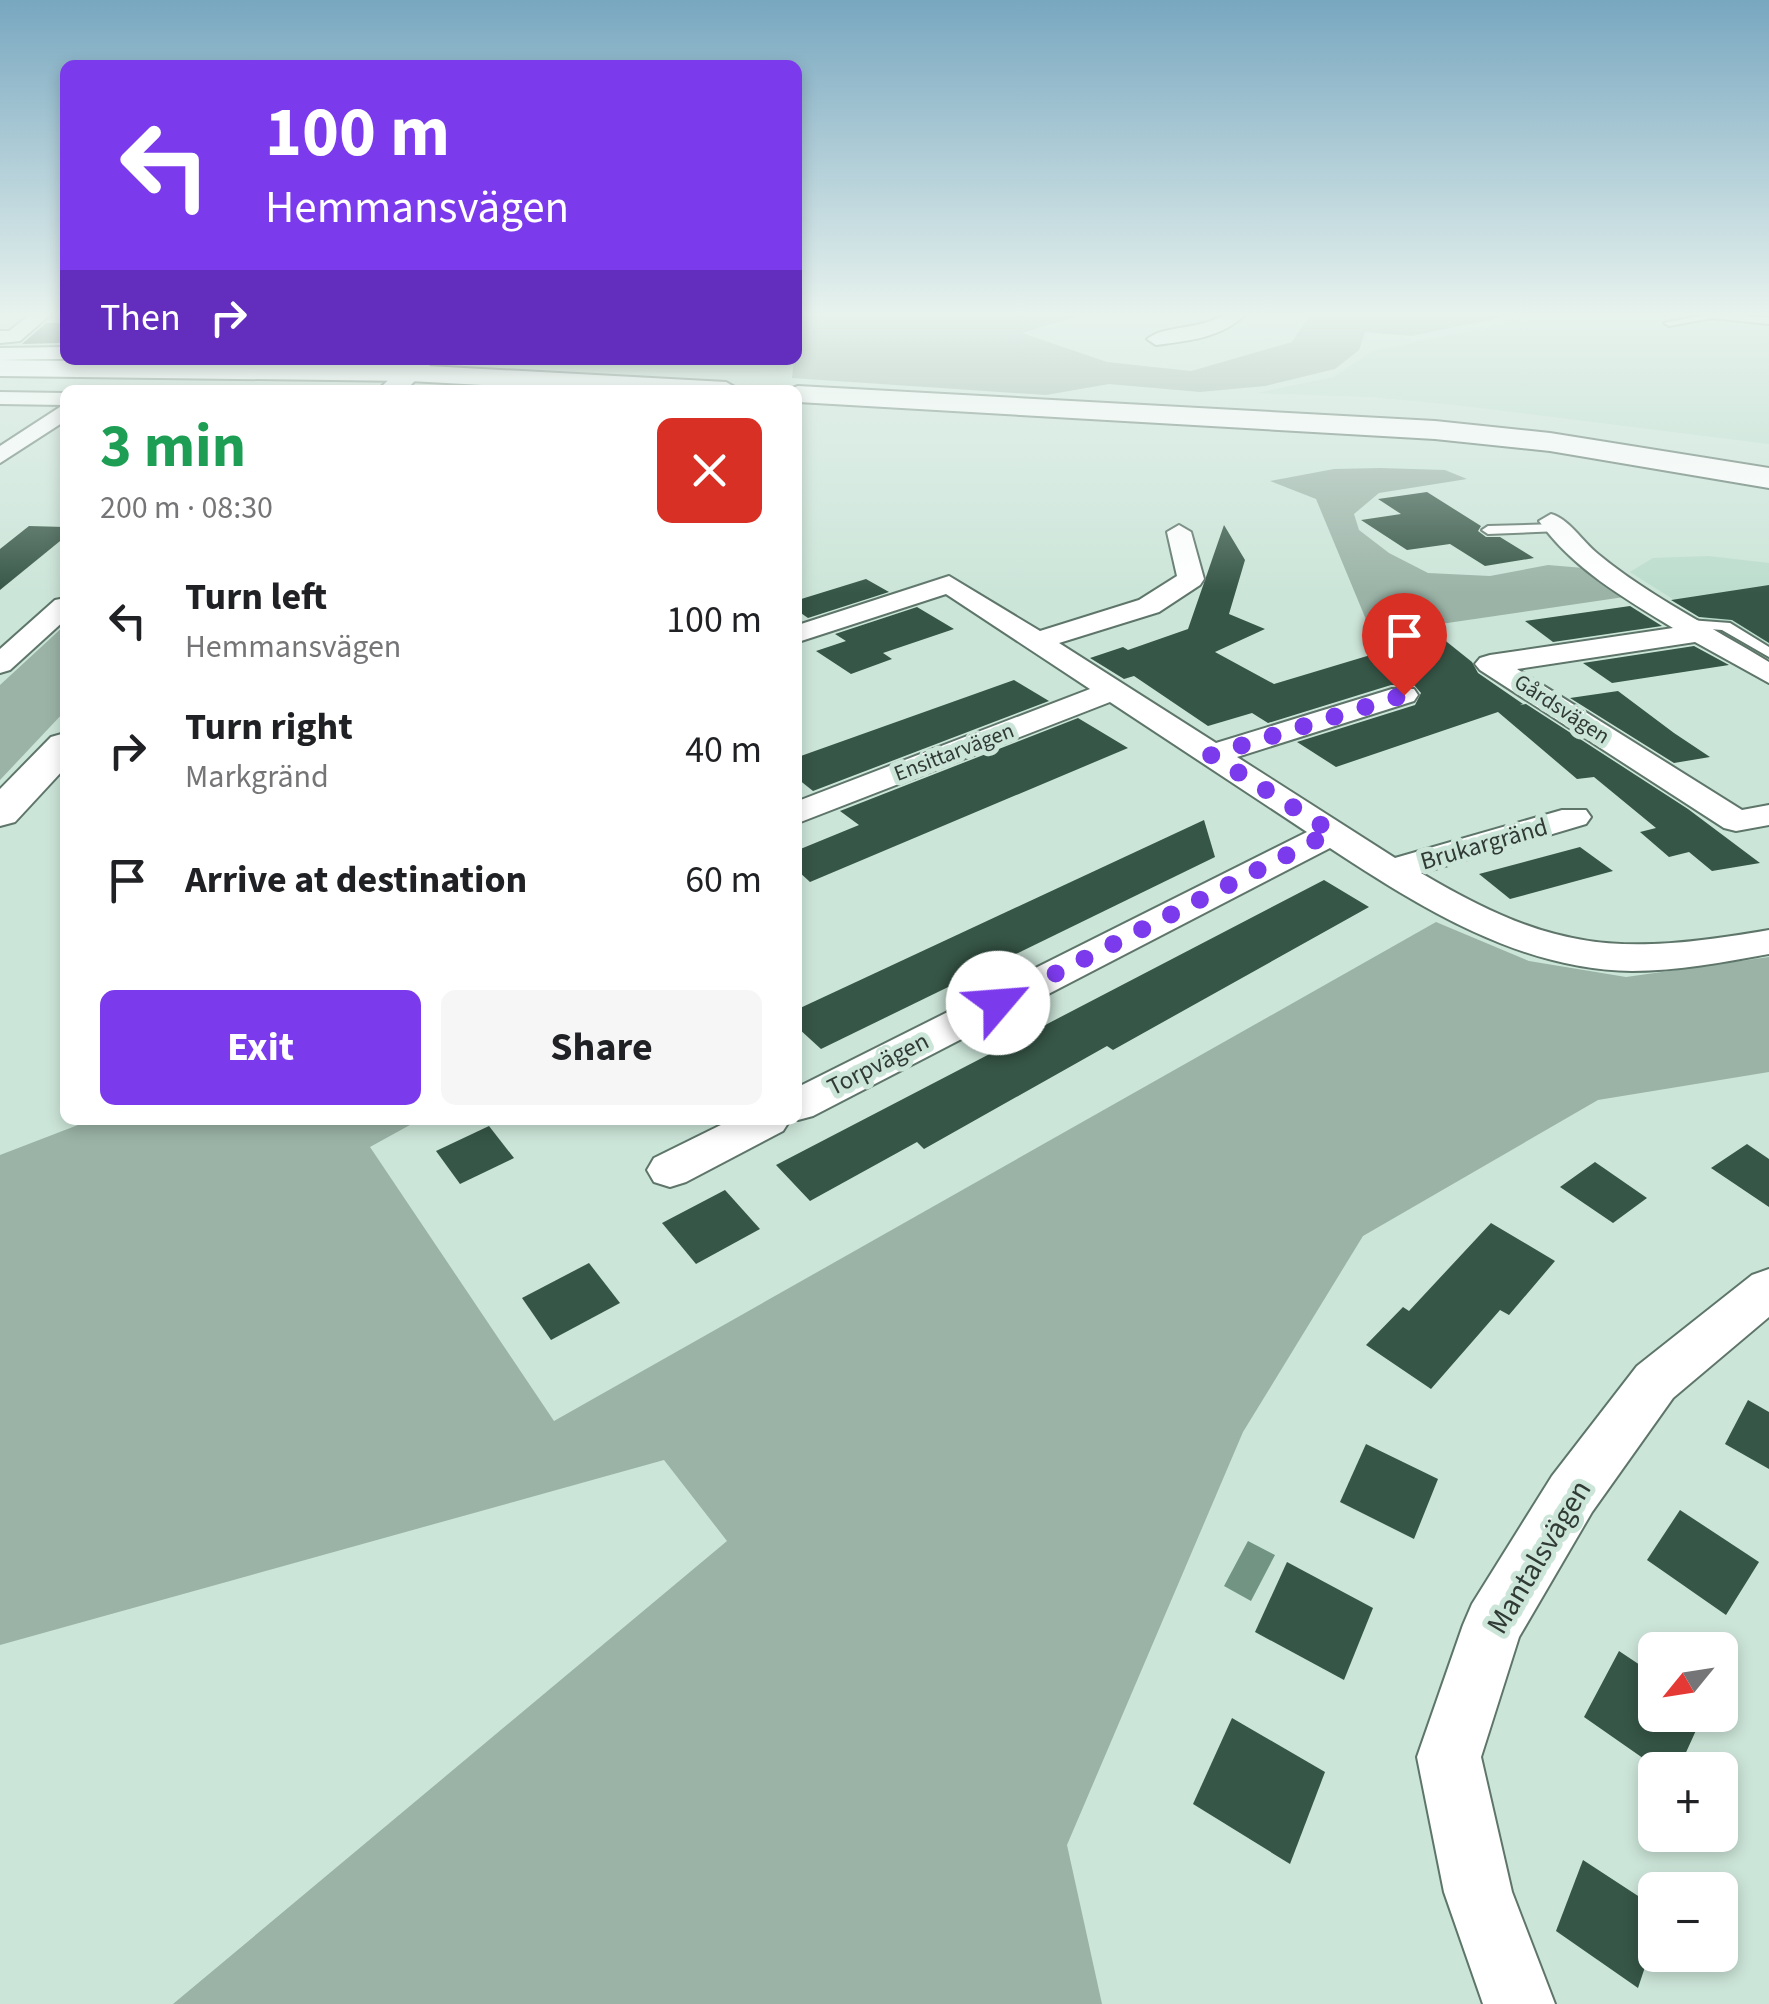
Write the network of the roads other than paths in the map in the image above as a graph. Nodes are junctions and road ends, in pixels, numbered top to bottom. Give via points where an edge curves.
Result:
1 (1017, 407) edge
2 (60, 415) edge
3 (0, 456) edge
4 (1769, 478) edge
5 (1553, 524) joint
6 (1488, 530) dead end
7 (1179, 532) dead end
8 (60, 610) edge
9 (1696, 628) junction
10 (802, 633) edge
11 (1036, 641) junction
12 (1769, 653) edge
13 (0, 664) edge
14 (1769, 674) edge
15 (1112, 691) junction
16 (1404, 695) dead end
17 (60, 749) edge
18 (1211, 755) junction
19 (802, 812) edge
20 (0, 813) edge
21 (1769, 815) edge
22 (1574, 817) dead end
23 (1332, 832) junction
24 (1394, 870) junction
25 (1769, 942) edge
26 (802, 1103) edge
27 (758, 1125) edge
28 (670, 1170) dead end
29 (1769, 1289) edge
30 (1519, 2004) edge

1 - 4 main road via 1435,430
2 - 3 street
5 - 6 lane
5 - 9 street via 1596,565
7 - 11 street via 1191,579 1149,606
8 - 13 street
9 - 12 lane via 1725,626
9 - 14 street
9 - 21 street, Gårdsvägen via 1490,664 1736,821
10 - 11 street via 949,584
11 - 15 street
15 - 18 street
15 - 19 street, Ensittarvägen
16 - 18 street
17 - 20 street
18 - 23 street
22 - 24 street, Brukargränd
23 - 24 street
23 - 26 street, Torpvägen
24 - 25 street via 1472,918 1535,942 1609,958 1689,956
27 - 28 street
29 - 30 street, Mantalsvägen via 1655,1382 1572,1494 1493,1626 1450,1757 1478,1892

